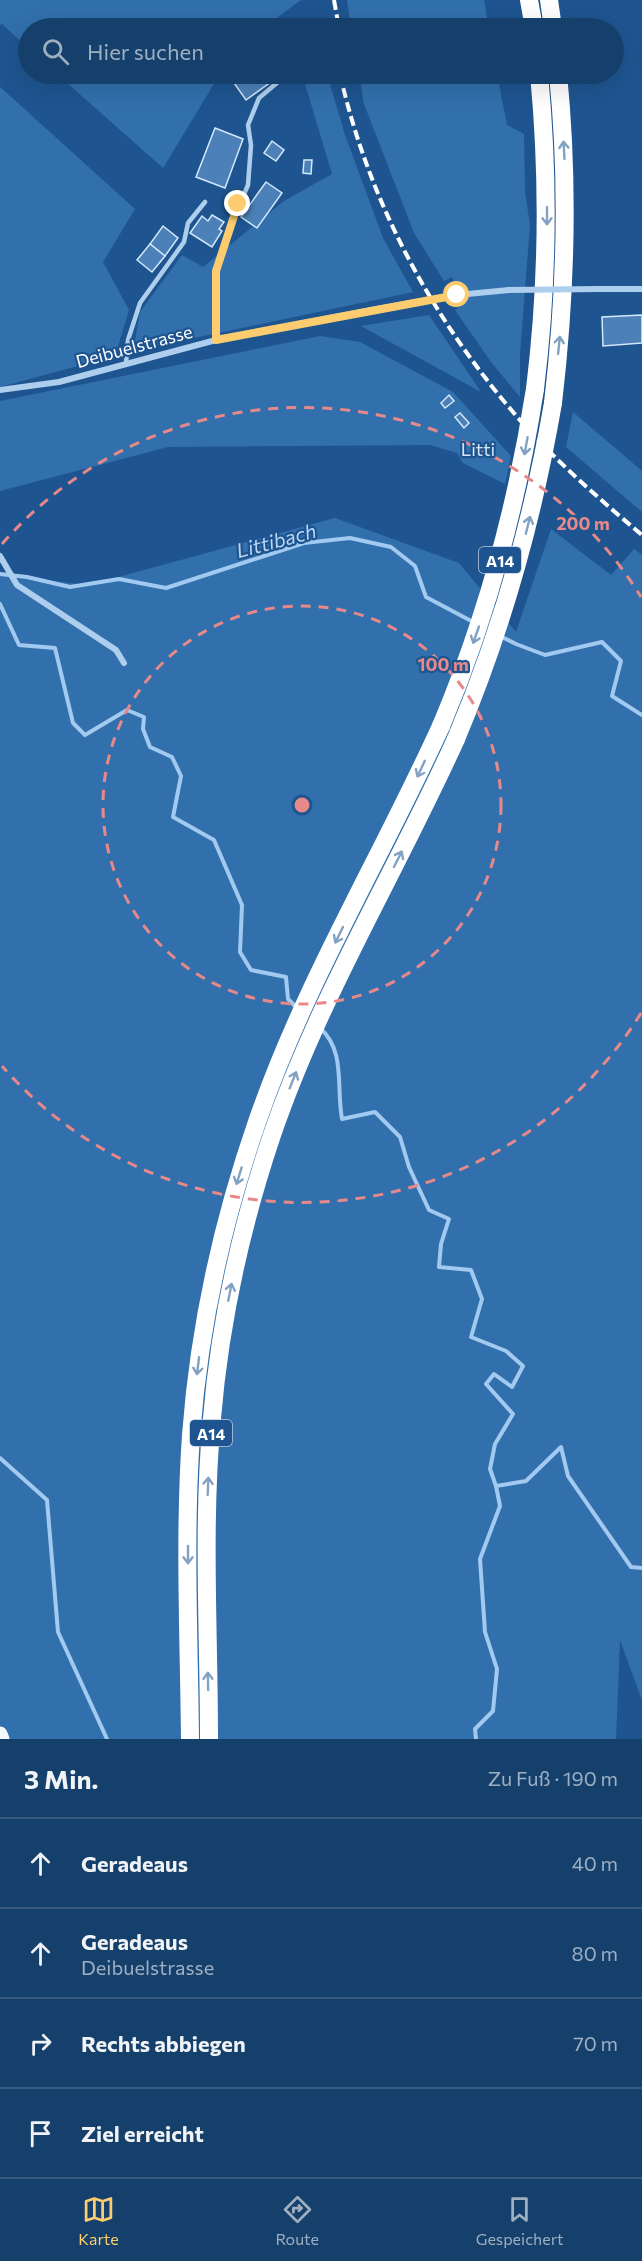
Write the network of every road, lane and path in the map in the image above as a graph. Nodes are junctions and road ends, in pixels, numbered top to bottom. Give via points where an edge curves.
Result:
1 (529, 0) edge
2 (549, 0) edge
3 (532, 18) edge
4 (552, 18) edge
5 (276, 84) edge
6 (540, 84) edge
7 (559, 84) edge
8 (205, 202) dead end
9 (642, 289) edge
10 (216, 340) junction
11 (126, 363) junction
12 (0, 390) edge
13 (0, 556) edge
14 (124, 663) dead end
15 (0, 1734) edge
16 (2, 1739) edge
17 (190, 1739) edge
18 (209, 1739) edge

1 - 3 highway
2 - 4 highway
5 - 10 lane via 260,98 248,125 248,185 216,271
6 -> 17 highway, A14, bridge via 547,238 543,317 522,467 502,551 476,635 441,726 298,1021 257,1120 218,1257 195,1395 188,1514
18 -> 7 highway, A14, bridge via 207,1535 212,1410 235,1269 272,1135 294,1076 456,739 509,598 553,403 563,304 565,169
8 - 11 lane via 188,223 184,242 140,303 128,340
9 - 10 street, Deibuelstrasse, bridge via 509,290 457,295
10 - 11 street, Deibuelstrasse
11 - 12 street, Deibuelstrasse via 59,382
13 - 14 street via 17,585 116,650
15 - 16 main road

